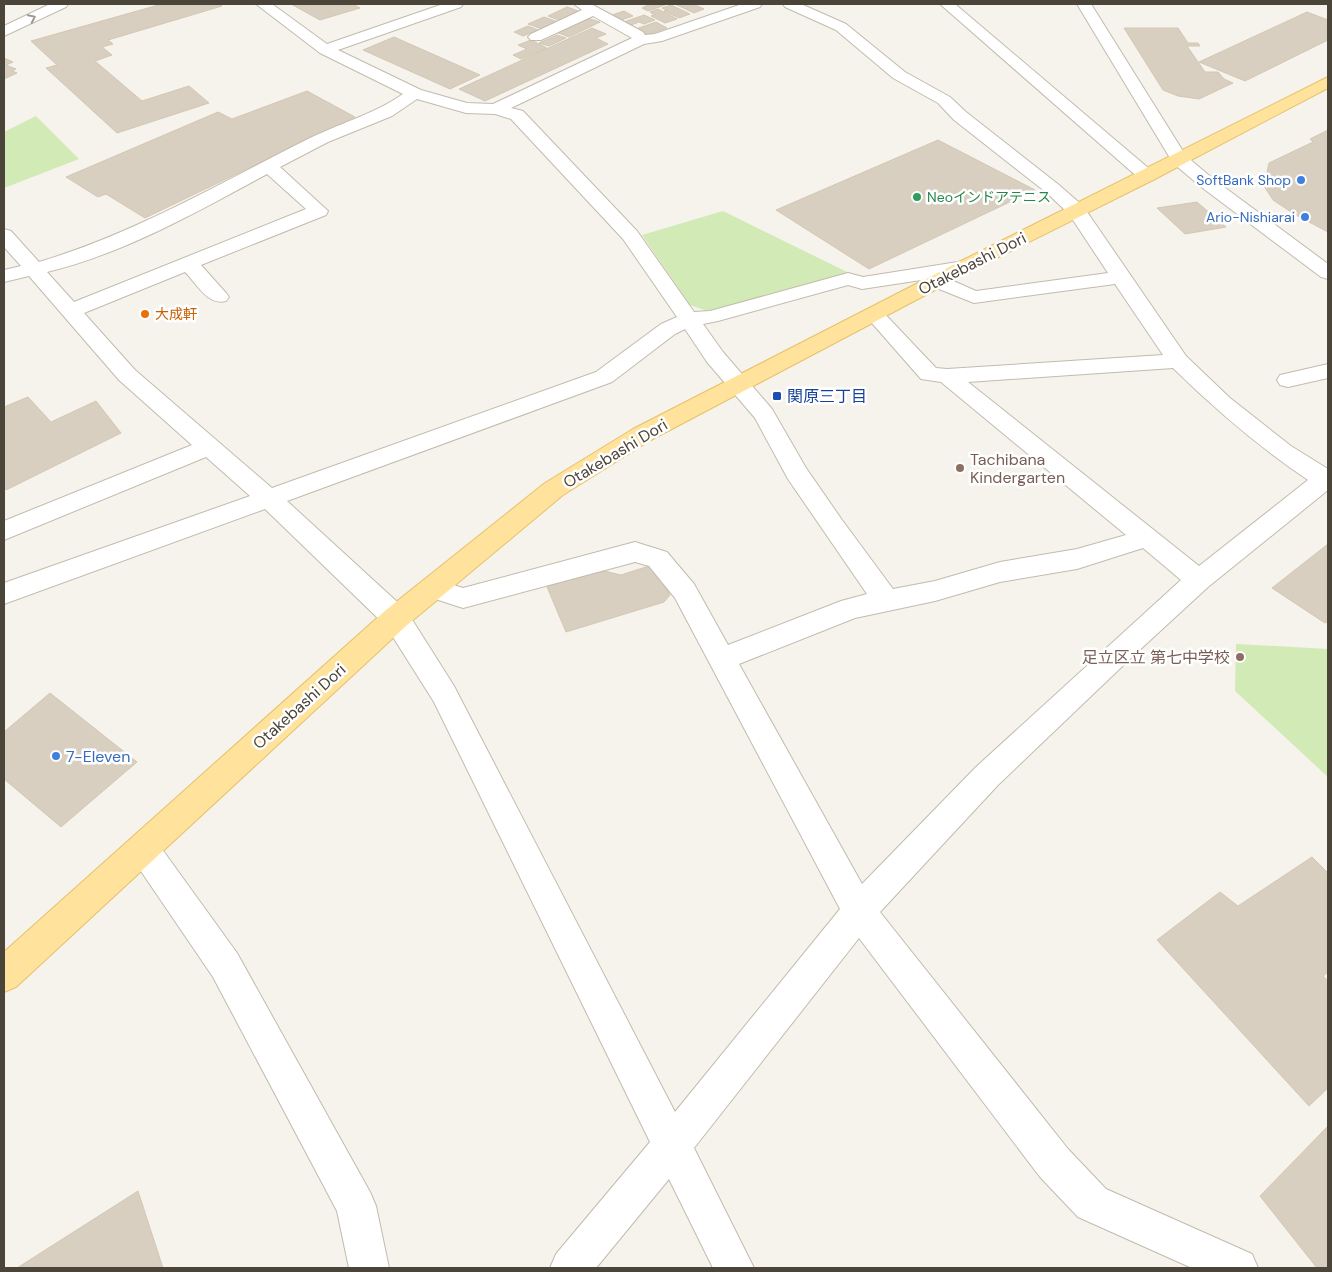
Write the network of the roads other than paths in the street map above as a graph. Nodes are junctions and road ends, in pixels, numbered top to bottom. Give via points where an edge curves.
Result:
1 (61, 4) edge
2 (263, 4) edge
3 (456, 4) edge
4 (616, 4) edge
5 (755, 4) edge
6 (790, 4) edge
7 (950, 4) edge
8 (1084, 4) edge
9 (590, 9) edge
10 (4, 32) edge
11 (536, 37) dead end
12 (641, 40) junction
13 (325, 50) junction
14 (1328, 82) edge
15 (415, 93) junction
16 (496, 109) junction
17 (1179, 159) junction
18 (269, 167) junction
19 (1148, 176) junction
20 (1076, 210) junction
21 (4, 235) edge
22 (189, 264) junction
23 (964, 267) junction
24 (34, 270) junction
25 (1328, 274) edge
26 (4, 276) edge
27 (1121, 277) junction
28 (936, 281) junction
29 (219, 297) dead end
30 (70, 311) junction
31 (874, 314) junction
32 (689, 319) junction
33 (1178, 361) junction
34 (1328, 371) edge
35 (947, 376) junction
36 (1288, 380) dead end
37 (738, 385) junction
38 (209, 447) junction
39 (1327, 478) edge
40 (268, 498) junction
41 (4, 531) edge
42 (1146, 538) junction
43 (1199, 580) junction
44 (432, 588) junction
45 (4, 594) edge
46 (887, 601) junction
47 (396, 618) junction
48 (722, 659) junction
49 (143, 848) junction
50 (859, 911) junction
51 (4, 975) edge
52 (673, 1144) junction
53 (369, 1268) edge
54 (570, 1268) edge
55 (734, 1268) edge
56 (1238, 1268) edge

10 -> 1 street
2 - 13 street
3 - 13 street
4 - 9 street
5 - 12 street via 657,38
6 - 20 street via 840,27 899,75 944,100
7 - 19 street
8 - 17 street
9 - 11 street
9 - 12 street via 638,35
12 - 16 street
13 - 15 street
14 - 17 main road, Otakebashi Dori
15 - 16 street via 466,108
15 - 18 street via 388,111 315,142
16 - 32 street via 517,115 630,235
17 - 19 main road, Otakebashi Dori
17 - 25 street
18 - 22 street via 319,211
18 - 24 street via 107,245
19 - 20 main road, Otakebashi Dori
20 - 23 main road, Otakebashi Dori
20 - 27 street
21 - 24 street
22 - 29 street
22 - 30 street
23 - 28 main road, Otakebashi Dori
23 - 32 street via 862,283 848,279 711,317
24 - 26 street
24 - 30 street
27 - 28 street via 974,297
27 - 33 street
28 - 31 main road, Otakebashi Dori
30 - 38 street via 127,375
31 - 35 street via 929,374
31 - 37 main road, Otakebashi Dori
32 - 37 street
32 - 40 street via 668,329 604,377
33 - 35 street
33 - 39 street via 1222,403 1283,452
34 - 36 street
35 - 42 street
37 - 44 main road, Otakebashi Dori via 641,434 554,489
37 - 46 street via 764,414 807,488
38 - 40 street
38 - 41 street
39 - 43 street
40 - 45 street
40 - 47 street
42 - 43 street
42 - 46 street via 1076,559 1000,572 935,592
43 - 50 street via 988,776
44 - 47 main road, Otakebashi Dori
44 - 48 street via 463,598 635,552 658,560 685,590
46 - 48 street via 851,608
47 - 49 main road, Otakebashi Dori
47 - 52 street via 444,694
48 - 50 street
49 - 51 main road, Otakebashi Dori
49 - 53 street via 225,965 356,1206
50 - 52 street
50 - 56 street via 1054,1163 1092,1202
52 - 54 street
52 - 55 street

